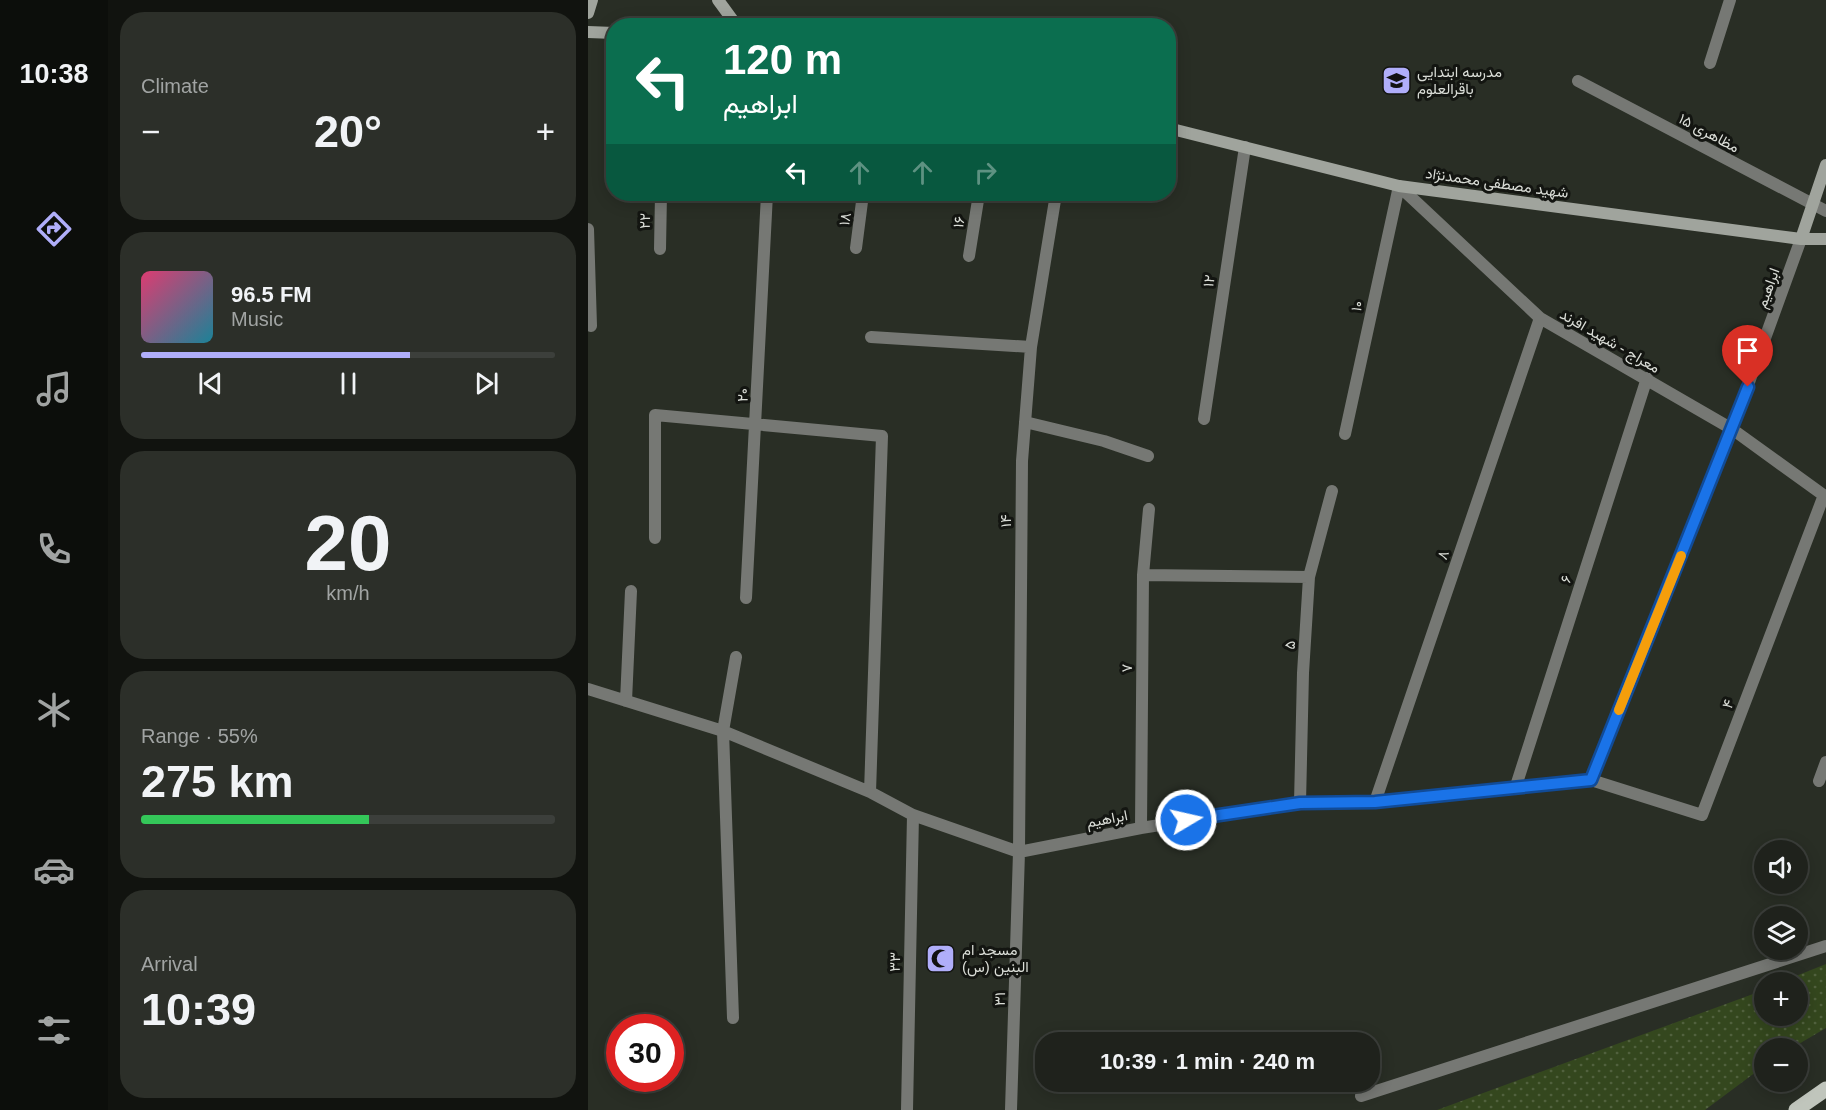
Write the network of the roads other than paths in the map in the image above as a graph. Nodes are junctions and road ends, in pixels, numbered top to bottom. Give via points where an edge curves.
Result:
1 (592, 0) edge
2 (718, 0) edge
3 (1730, 0) edge
4 (588, 13) edge
5 (731, 18) edge
6 (588, 32) edge
7 (606, 33) edge
8 (1710, 63) dead end
9 (1578, 81) dead end
10 (1176, 130) edge
11 (1245, 147) junction
12 (1826, 165) edge
13 (1399, 186) junction
14 (661, 201) edge
15 (767, 201) edge
16 (862, 201) edge
17 (978, 201) edge
18 (1055, 201) edge
19 (1812, 204) junction
20 (1826, 211) edge
21 (588, 229) edge
22 (1801, 239) junction
23 (1826, 239) edge
24 (856, 248) dead end
25 (660, 249) dead end
26 (969, 256) dead end
27 (1540, 318) junction
28 (591, 326) dead end
29 (871, 337) dead end
30 (1031, 347) junction
31 (1647, 378) junction
32 (1204, 419) dead end
33 (1025, 422) junction
34 (756, 424) junction
35 (1732, 429) junction
36 (1345, 434) dead end
37 (1148, 456) dead end
38 (1332, 491) dead end
39 (1825, 496) edge
40 (1149, 509) dead end
41 (655, 538) dead end
42 (1143, 575) junction
43 (1309, 577) junction
44 (631, 591) dead end
45 (746, 598) dead end
46 (736, 657) dead end
47 (588, 688) edge
48 (626, 701) junction
49 (723, 731) junction
50 (1826, 762) edge
51 (1591, 780) junction
52 (1819, 781) dead end
53 (1515, 789) junction
54 (870, 792) junction
55 (1375, 802) junction
56 (1300, 803) junction
57 (913, 815) junction
58 (1141, 828) junction
59 (1019, 852) junction
60 (1826, 946) edge
61 (733, 1018) dead end
62 (1826, 1089) edge
63 (1361, 1096) dead end
64 (906, 1110) edge
65 (1011, 1110) edge
66 (1796, 1110) edge

1 - 4 main road
2 - 5 main road
3 - 8 street
6 - 7 main road
9 - 19 street, ۱۵ مظاهری
10 - 11 main road, شهید مصطفی محمدنژاد
11 - 13 main road, شهید مصطفی محمدنژاد
11 - 32 street, ۱۲
12 - 19 main road
13 - 22 main road, شهید مصطفی محمدنژاد
13 - 27 street, معراج - شهید افرند
13 - 36 street, ۱۰
14 - 25 street, ۲۲
15 - 34 street, ۲۰
16 - 24 street, ۱۸
17 - 26 street, ۱۶
18 - 30 street, ۱۴
19 - 20 street, ۱۵ مظاهری
19 - 22 main road
21 - 28 street
22 - 23 main road, شهید مصطفی محمدنژاد
22 - 35 street, ابراهیم
27 - 31 street, معراج - شهید افرند
27 - 55 street, ۸
29 - 30 street
30 - 33 street, ۱۴
31 - 35 street, معراج - شهید افرند
31 - 53 street, ۶
33 - 37 street
33 - 59 street, ۱۴
34 - 41 street via 655,415
34 - 45 street, ۲۰
34 - 54 street via 882,436
35 - 39 street, معراج - شهید افرند
35 - 51 street, ابراهیم
38 - 43 street, ۵
39 - 51 street, ۴ via 1702,814
40 - 42 street, ۷
42 - 43 street
42 - 58 street, ۷
43 - 56 street, ۵
44 - 48 street
46 - 49 street
47 - 48 street
48 - 49 street
49 - 54 street
49 - 61 street
50 - 52 street
51 - 53 street, ابراهیم
53 - 55 street, ابراهیم
54 - 57 street
55 - 56 street, ابراهیم
56 - 58 street, ابراهیم
57 - 59 street
57 - 64 street, ۳۳
58 - 59 street, ابراهیم
59 - 65 street, ۳۱
60 - 63 street
62 - 66 main road

